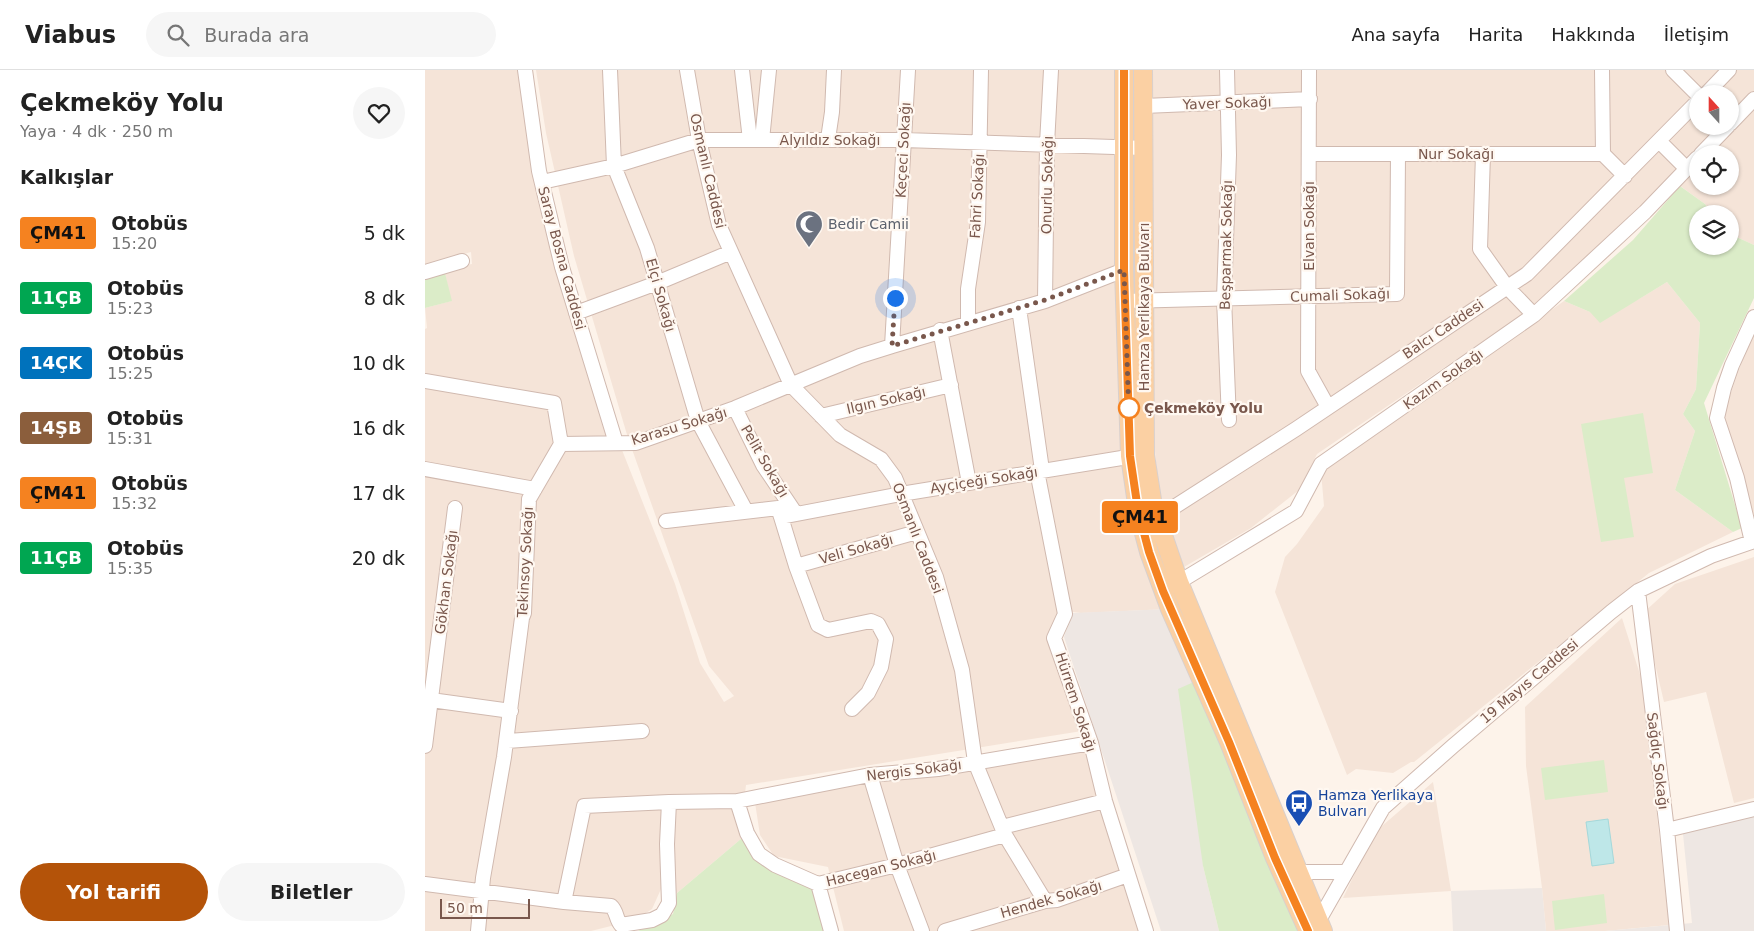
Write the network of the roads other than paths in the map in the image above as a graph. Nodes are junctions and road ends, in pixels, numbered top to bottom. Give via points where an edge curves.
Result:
1 (525, 70) edge
2 (610, 70) edge
3 (687, 70) edge
4 (742, 70) edge
5 (769, 70) edge
6 (834, 70) edge
7 (908, 70) edge
8 (981, 70) edge
9 (1051, 70) edge
10 (1124, 70) edge
11 (1143, 70) edge
12 (1227, 70) edge
13 (1309, 70) edge
14 (1602, 70) edge
15 (1673, 70) edge
16 (1729, 70) edge
17 (1715, 85) edge
18 (1689, 86) edge
19 (1310, 99) junction
20 (1754, 99) edge
21 (1228, 102) junction
22 (1144, 106) junction
23 (1689, 110) edge
24 (1739, 115) edge
25 (1719, 135) edge
26 (828, 139) junction
27 (699, 140) junction
28 (756, 140) junction
29 (904, 140) junction
30 (1659, 140) junction
31 (979, 142) junction
32 (1047, 144) junction
33 (1710, 145) edge
34 (1125, 148) junction
35 (1144, 148) junction
36 (1309, 154) junction
37 (1398, 154) junction
38 (1483, 154) junction
39 (1603, 154) junction
40 (614, 166) junction
41 (1687, 169) joint
42 (1625, 176) junction
43 (542, 182) junction
44 (731, 252) junction
45 (462, 261) dead end
46 (1124, 270) junction
47 (425, 272) edge
48 (657, 283) junction
49 (1507, 287) junction
50 (1308, 296) junction
51 (1224, 298) junction
52 (1045, 300) junction
53 (1126, 301) junction
54 (1144, 302) junction
55 (1019, 308) junction
56 (576, 314) junction
57 (1534, 315) junction
58 (1754, 317) edge
59 (968, 322) junction
60 (940, 330) junction
61 (1750, 333) edge
62 (892, 346) junction
63 (425, 381) edge
64 (791, 385) junction
65 (951, 385) junction
66 (1328, 407) junction
67 (735, 408) junction
68 (821, 416) junction
69 (1229, 420) dead end
70 (698, 421) junction
71 (616, 443) junction
72 (561, 444) junction
73 (1137, 455) junction
74 (425, 469) edge
75 (1039, 471) junction
76 (969, 482) junction
77 (535, 489) junction
78 (901, 494) junction
79 (455, 508) dead end
80 (746, 511) junction
81 (796, 514) junction
82 (781, 517) junction
83 (1157, 518) junction
84 (666, 521) dead end
85 (917, 532) junction
86 (1753, 542) edge
87 (796, 566) junction
88 (1179, 582) junction
89 (1638, 591) junction
90 (431, 700) junction
91 (853, 709) dead end
92 (511, 711) junction
93 (642, 732) dead end
94 (507, 741) junction
95 (1091, 743) junction
96 (425, 746) edge
97 (975, 762) junction
98 (870, 775) junction
99 (737, 801) junction
100 (1105, 801) junction
101 (669, 802) junction
102 (1754, 809) edge
103 (1667, 830) junction
104 (1004, 831) junction
105 (897, 866) junction
106 (1298, 872) junction
107 (1345, 872) junction
108 (1128, 876) junction
109 (425, 884) edge
110 (818, 884) junction
111 (482, 892) junction
112 (1045, 901) junction
113 (564, 902) junction
114 (1317, 927) edge
115 (478, 931) edge
116 (831, 931) edge
117 (922, 931) edge
118 (945, 931) edge
119 (1146, 931) edge
120 (1677, 931) edge

1 - 43 street, Saray Bosna Caddesi
2 - 40 street, Elçi Sokağı
3 - 27 street, Osmanlı Caddesi
4 - 28 street
5 - 28 street
6 - 26 street
7 - 29 street, Keçeci Sokağı
8 - 31 street, Fahri Sokağı
9 - 32 street, Onurlu Sokağı
10 - 34 main road, Hamza Yerlikaya Bulvarı
11 - 22 main road, Hamza Yerlikaya Bulvarı
12 - 21 street, Beşparmak Sokağı
13 - 19 street, Elvan Sokağı
14 - 39 street
15 - 18 street
16 - 17 street
19 - 21 street, Yaver Sokağı
19 - 36 street, Elvan Sokağı
20 - 24 street
21 - 22 street, Yaver Sokağı
21 - 51 street, Beşparmak Sokağı
22 - 35 main road, Hamza Yerlikaya Bulvarı
23 - 30 street, Balcı Caddesi
25 - 33 street
26 - 28 street, Alyıldız Sokağı
26 - 29 street, Alyıldız Sokağı
27 - 28 street, Alyıldız Sokağı
27 - 40 street, Alyıldız Sokağı
27 - 44 street, Osmanlı Caddesi via 719,225
29 - 31 street, Alyıldız Sokağı
29 - 62 street, Keçeci Sokağı
30 - 41 street
30 - 42 street, Balcı Caddesi
31 - 32 street, Alyıldız Sokağı
31 - 59 street, Fahri Sokağı via 978,222 968,289
32 - 34 street, Alyıldız Sokağı
32 - 52 street, Onurlu Sokağı
34 - 35 street, Alyıldız Sokağı
34 - 46 main road, Hamza Yerlikaya Bulvarı
35 - 54 main road, Hamza Yerlikaya Bulvarı
36 - 37 street, Nur Sokağı
36 - 50 street, Elvan Sokağı
37 - 38 street, Nur Sokağı
37 - 50 street, Cumali Sokağı via 1397,294
38 - 39 street, Nur Sokağı
38 - 49 street via 1480,249
39 - 42 street
40 - 43 street, Alyıldız Sokağı
40 - 48 street, Elçi Sokağı via 647,248
41 - 57 street, Kazım Sokağı
42 - 49 street, Balcı Caddesi via 1527,274
43 - 56 street, Saray Bosna Caddesi
44 - 48 street
44 - 64 street, Osmanlı Caddesi
45 - 47 street
46 - 52 street
46 - 53 main road, Hamza Yerlikaya Bulvarı
48 - 56 street
48 - 70 street, Elçi Sokağı
49 - 57 street
49 - 66 street, Balcı Caddesi
50 - 51 street, Cumali Sokağı
50 - 66 street, Elvan Sokağı via 1308,371
51 - 54 street, Cumali Sokağı
51 - 69 street, Beşparmak Sokağı
52 - 55 street
53 - 54 street, Cumali Sokağı
53 - 73 main road, Hamza Yerlikaya Bulvarı
54 - 73 main road, Hamza Yerlikaya Bulvarı
55 - 59 street
55 - 75 street, Hürrem Sokağı
56 - 71 street, Saray Bosna Caddesi
57 - 88 street, Kazım Sokağı via 1321,464 1296,511
58 - 61 street
59 - 60 street
60 - 62 street
60 - 65 street
61 - 86 street via 1724,388 1717,418
62 - 64 street, Karasu Sokağı
63 - 72 street via 554,403
64 - 67 street, Karasu Sokağı
64 - 68 street, Osmanlı Caddesi
65 - 68 street, Ilgın Sokağı
65 - 76 street
66 - 83 street, Balcı Caddesi
67 - 70 street, Karasu Sokağı
67 - 81 street, Pelit Sokağı via 763,465
68 - 78 street, Osmanlı Caddesi via 840,435 881,459 895,478
70 - 71 street, Karasu Sokağı via 636,443
70 - 80 street, Elçi Sokağı
71 - 72 street, Karasu Sokağı
72 - 77 street, Tekinsoy Sokağı
73 - 75 street, Ayçiçeği Sokağı
73 - 83 main road, Hamza Yerlikaya Bulvarı
73 - 114 main road, Hamza Yerlikaya Bulvarı via 1138,510 1156,574 1275,858
74 - 77 street
75 - 76 street, Ayçiçeği Sokağı
75 - 95 street, Hürrem Sokağı via 1065,614 1054,638
76 - 78 street, Ayçiçeği Sokağı
77 - 92 street, Tekinsoy Sokağı via 529,499 524,613
78 - 81 street, Ayçiçeği Sokağı
78 - 85 street, Osmanlı Caddesi
79 - 90 street, Gökhan Sokağı
80 - 82 street via 778,508
80 - 84 street
81 - 82 street, Ayçiçeği Sokağı
82 - 87 street
83 - 88 main road, Hamza Yerlikaya Bulvarı
85 - 87 street, Veli Sokağı
85 - 97 street, Osmanlı Caddesi via 936,577 962,670
86 - 89 street, 19 Mayıs Caddesi via 1711,556
87 - 91 street via 818,625 828,630 871,621 878,624 886,639 881,667 868,693
88 - 106 main road, Hamza Yerlikaya Bulvarı
89 - 103 street, Sağdıç Sokağı
89 - 107 street, 19 Mayıs Caddesi via 1383,808
90 - 92 street
90 - 96 street, Gökhan Sokağı
92 - 94 street, Tekinsoy Sokağı
93 - 94 street
94 - 111 street, Tekinsoy Sokağı
95 - 97 street, Nergis Sokağı
95 - 100 street, Hürrem Sokağı
97 - 98 street, Nergis Sokağı
97 - 104 street, Osmanlı Caddesi
98 - 99 street, Nergis Sokağı
98 - 105 street
99 - 101 street, Nergis Sokağı
99 - 110 street, Hacegan Sokağı via 747,833 759,854 775,865
100 - 104 street, Hacegan Sokağı
100 - 108 street, Hürrem Sokağı
101 - 113 street, Nergis Sokağı via 584,806
101 - 113 street via 669,903 662,915 621,925 611,906
102 - 103 street
103 - 120 street, Sağdıç Sokağı
104 - 105 street, Hacegan Sokağı
104 - 112 street, Osmanlı Caddesi
105 - 110 street, Hacegan Sokağı
105 - 117 street
106 - 107 street
106 - 114 main road, Hamza Yerlikaya Bulvarı
107 - 114 street, 19 Mayıs Caddesi
108 - 112 street, Hendek Sokağı via 1057,900
108 - 119 street, Hürrem Sokağı
109 - 111 street
110 - 116 street
111 - 113 street
111 - 115 street, Tekinsoy Sokağı
112 - 118 street, Hendek Sokağı

